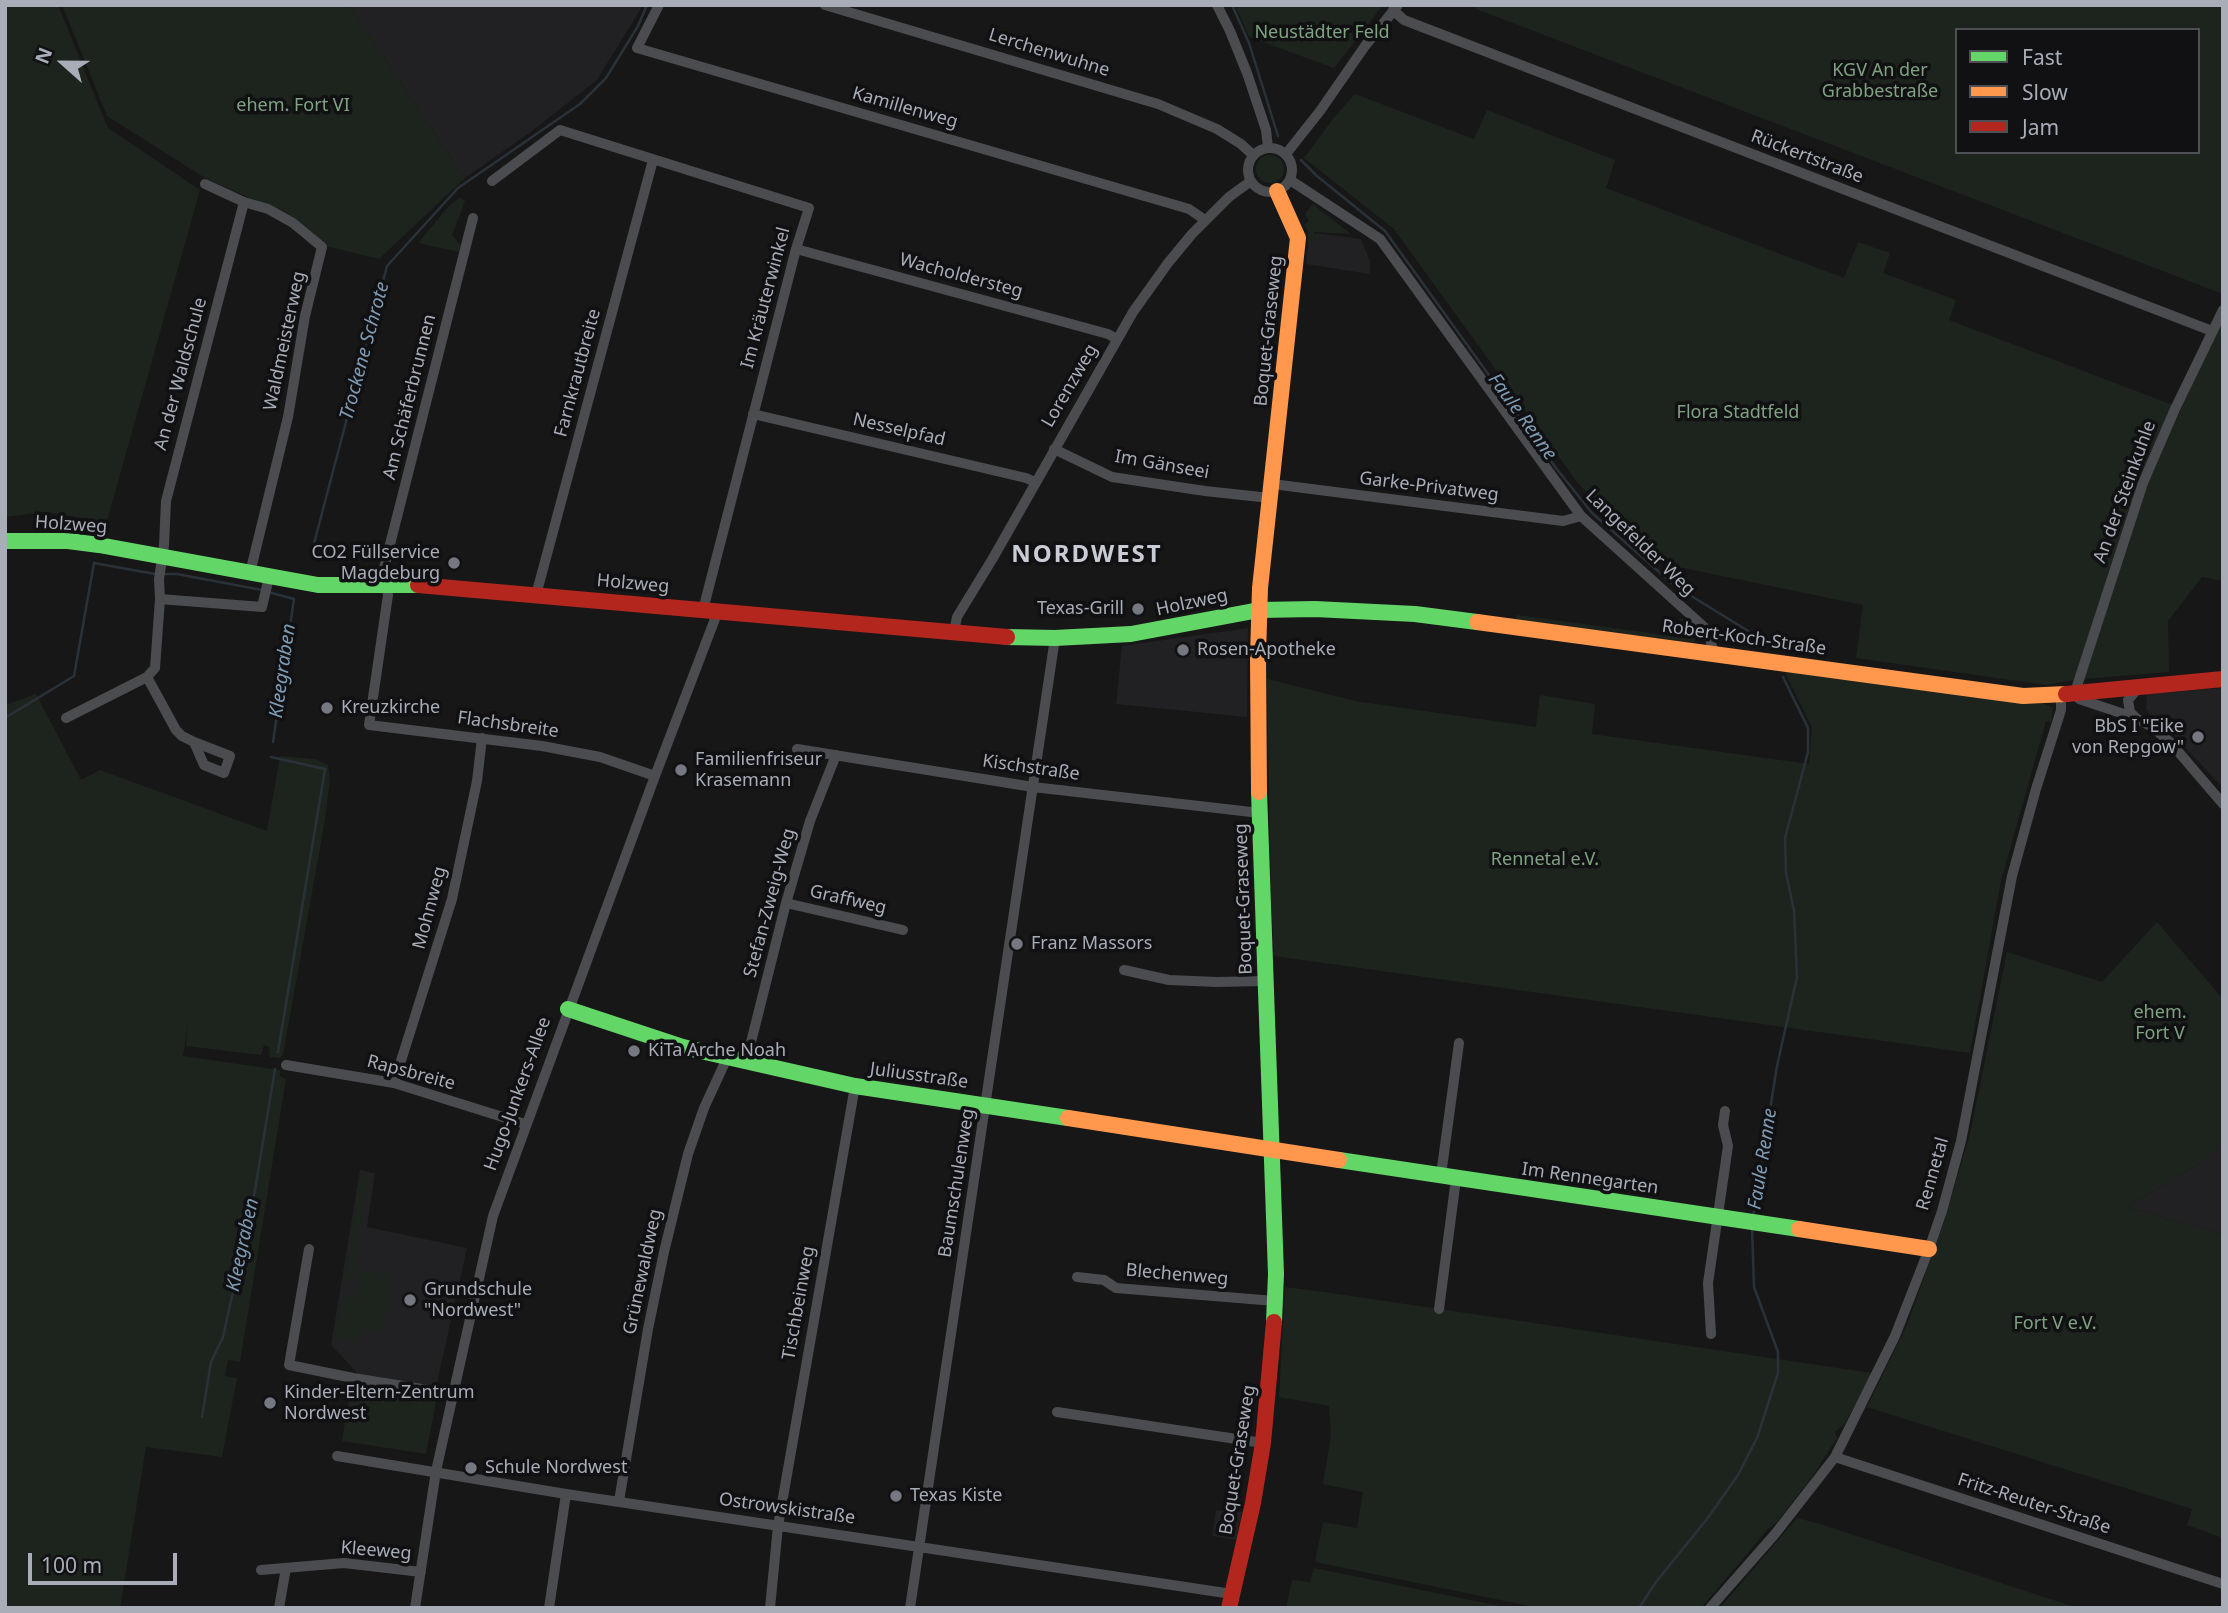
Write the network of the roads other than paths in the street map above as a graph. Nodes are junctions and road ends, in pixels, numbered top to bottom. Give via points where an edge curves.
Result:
1 (659, 5) edge
2 (825, 5) edge
3 (1217, 5) edge
4 (1396, 8) edge
5 (1268, 147) junction
6 (1286, 154) junction
7 (1253, 155) junction
8 (653, 160) junction
9 (492, 181) dead end
10 (1251, 181) junction
11 (205, 184) dead end
12 (1283, 186) junction
13 (244, 202) junction
14 (474, 218) dead end
15 (1205, 220) junction
16 (796, 249) junction
17 (2223, 310) edge
18 (2212, 331) junction
19 (1117, 339) junction
20 (753, 414) junction
21 (1054, 449) junction
22 (1035, 482) junction
23 (1271, 491) junction
24 (1581, 516) junction
25 (5, 541) edge
26 (161, 562) junction
27 (250, 573) junction
28 (387, 585) junction
29 (267, 587) junction
30 (536, 595) junction
31 (160, 599) junction
32 (1259, 610) junction
33 (711, 611) junction
34 (954, 632) junction
35 (1055, 638) junction
36 (1714, 653) junction
37 (147, 677) junction
38 (2223, 679) edge
39 (2139, 687) junction
40 (2070, 694) junction
41 (66, 718) dead end
42 (2136, 718) junction
43 (482, 738) junction
44 (194, 742) dead end
45 (797, 749) dead end
46 (836, 755) junction
47 (655, 776) junction
48 (1032, 787) junction
49 (2223, 804) edge
50 (1260, 813) junction
51 (786, 903) junction
52 (903, 930) dead end
53 (1124, 970) dead end
54 (1266, 981) junction
55 (568, 1009) junction
56 (1459, 1043) dead end
57 (727, 1058) junction
58 (746, 1062) junction
59 (286, 1065) dead end
60 (394, 1083) junction
61 (855, 1086) junction
62 (986, 1105) junction
63 (1725, 1111) dead end
64 (525, 1124) junction
65 (1272, 1149) junction
66 (1449, 1177) junction
67 (1718, 1217) junction
68 (309, 1249) dead end
69 (1929, 1249) junction
70 (1077, 1277) dead end
71 (1275, 1301) junction
72 (1439, 1309) dead end
73 (1711, 1334) dead end
74 (453, 1394) junction
75 (1057, 1412) dead end
76 (1263, 1443) junction
77 (337, 1456) dead end
78 (1835, 1457) junction
79 (436, 1471) junction
80 (566, 1494) junction
81 (619, 1501) junction
82 (778, 1526) junction
83 (920, 1546) junction
84 (286, 1568) junction
85 (261, 1570) dead end
86 (421, 1572) junction
87 (2223, 1584) edge
88 (1230, 1601) edge
89 (279, 1608) edge
90 (415, 1608) edge
91 (549, 1608) edge
92 (770, 1608) edge
93 (910, 1608) edge
94 (1710, 1608) edge

1 - 15 street, Kamillenweg via 637,48 1189,209
2 - 7 street, Lerchenwuhne via 1158,104 1217,129
3 - 5 street via 1247,74
4 - 6 street
4 - 18 street, Rückertstraße via 1405,20
5 - 6 street
5 - 7 street
6 - 12 street via 1292,166
7 - 10 street via 1248,168
8 - 9 street, Im Kräuterwinkel via 560,130
8 - 16 street, Im Kräuterwinkel via 809,208
8 - 30 street, Farnkrautbreite
10 - 12 street via 1262,191
10 - 15 street, Lorenzweg
11 - 13 street, Waldmeisterweg
12 - 23 street, Boquet-Graseweg via 1298,247
12 - 24 street, Langefelder Weg via 1380,239
13 - 26 street, An der Waldschule via 168,493
13 - 27 street, Waldmeisterweg via 293,223 322,247
14 - 28 street, Am Schäferbrunnen via 384,568
15 - 19 street, Lorenzweg via 1163,270
16 - 19 street, Wacholdersteg
16 - 20 street, Im Kräuterwinkel
17 - 18 street, An der Steinkuhle
18 - 40 street, An der Steinkuhle via 2143,483 2077,686
19 - 21 street, Lorenzweg
20 - 22 street, Nesselpfad
20 - 33 street, Im Kräuterwinkel
21 - 22 street, Lorenzweg
21 - 23 street, Im Gänseei via 1112,477
22 - 34 street, Lorenzweg via 957,617
23 - 24 street, Garke-Privatweg via 1563,521
23 - 32 street, Boquet-Graseweg
24 - 36 street, Langefelder Weg via 1704,627
25 - 26 street, Holzweg via 83,543
26 - 27 street, Holzweg
26 - 31 street, An der Waldschule
27 - 29 street, Holzweg
28 - 29 street, Holzweg
28 - 30 street, Holzweg
28 - 43 street, Flachsbreite via 369,725
29 - 31 street via 262,607
30 - 33 street, Holzweg
31 - 37 street, An der Waldschule via 155,668
32 - 35 street, Holzweg via 1146,632
32 - 36 street, Robert-Koch-Straße via 1415,614
32 - 50 street, Boquet-Graseweg
33 - 34 street, Holzweg
33 - 47 street, Hugo-Junkers-Allee
34 - 35 street, Holzweg
35 - 48 street, Baumschulenweg
36 - 40 street, Robert-Koch-Straße via 2023,696
37 - 41 street
37 - 44 street via 176,730
38 - 39 street, Robert-Koch-Straße
39 - 40 street, Robert-Koch-Straße
39 - 42 street via 2128,702
40 - 42 street
40 - 69 street, Rennetal via 2036,789 2012,876 1957,1161
42 - 49 street via 2170,741
43 - 47 street, Flachsbreite via 600,757
43 - 60 street, Mohnweg via 452,899
45 - 46 street, Kischstraße
46 - 48 street, Kischstraße
46 - 51 street, Stefan-Zweig-Weg via 810,821
47 - 55 street, Hugo-Junkers-Allee
48 - 50 street, Kischstraße
48 - 62 street, Baumschulenweg
50 - 54 street, Boquet-Graseweg
51 - 52 street, Graffweg
51 - 58 street, Stefan-Zweig-Weg
53 - 54 street via 1169,980
54 - 65 street, Boquet-Graseweg
55 - 57 street, Juliusstraße
55 - 64 street, Hugo-Junkers-Allee
56 - 66 street
57 - 58 street, Juliusstraße
57 - 81 street, Grünewaldweg via 688,1154 670,1227
58 - 61 street, Juliusstraße
59 - 60 street, Rapsbreite
60 - 64 street, Rapsbreite
61 - 62 street, Juliusstraße
61 - 82 street, Tischbeinweg
62 - 65 street, Juliusstraße
62 - 83 street, Baumschulenweg
63 - 67 street via 1728,1146
64 - 74 street, Hugo-Junkers-Allee via 492,1216
65 - 66 street, Im Rennegarten
65 - 71 street, Boquet-Graseweg
66 - 67 street, Im Rennegarten
66 - 72 street
67 - 69 street, Im Rennegarten
67 - 73 street via 1709,1283
68 - 74 street via 289,1365
69 - 78 street, Rennetal via 1895,1336
70 - 71 street, Blechenweg via 1104,1280 1116,1288
71 - 76 street, Boquet-Graseweg
74 - 79 street, Hugo-Junkers-Allee
75 - 76 street
76 - 88 street, Boquet-Graseweg
77 - 79 street, Ostrowskistraße
78 - 87 street, Fritz-Reuter-Straße
78 - 94 street, Rennetal
79 - 80 street, Ostrowskistraße
79 - 86 street, Hugo-Junkers-Allee
80 - 81 street, Ostrowskistraße
80 - 91 street
81 - 82 street, Ostrowskistraße
82 - 83 street, Ostrowskistraße
82 - 92 street, Tischbeinweg
83 - 88 street, Ostrowskistraße
83 - 93 street, Baumschulenweg
84 - 85 street, Kleeweg
84 - 86 street, Kleeweg via 344,1563
84 - 89 street
86 - 90 street, Hugo-Junkers-Allee

